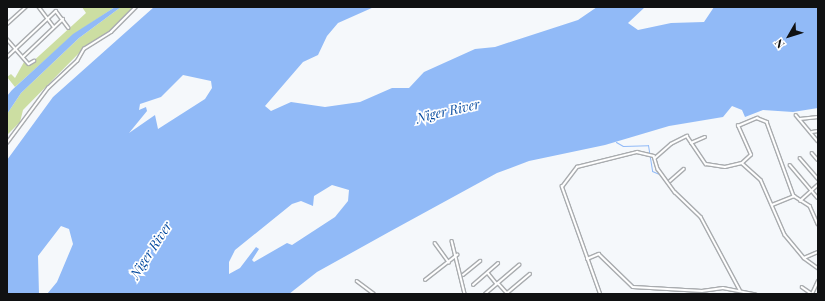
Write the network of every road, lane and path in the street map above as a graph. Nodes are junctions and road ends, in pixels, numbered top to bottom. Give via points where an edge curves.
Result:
1 (26, 7) edge
2 (39, 7) edge
3 (136, 7) edge
4 (48, 19) junction
5 (63, 19) junction
6 (7, 24) edge
7 (54, 27) junction
8 (69, 28) dead end
9 (7, 39) edge
10 (15, 50) junction
11 (7, 57) edge
12 (23, 58) junction
13 (34, 60) dead end
14 (796, 115) dead end
15 (818, 117) edge
16 (800, 119) junction
17 (737, 123) dead end
18 (738, 126) junction
19 (818, 131) edge
20 (811, 132) junction
21 (705, 137) dead end
22 (818, 141) edge
23 (691, 143) junction
24 (7, 145) edge
25 (812, 153) dead end
26 (656, 158) junction
27 (800, 158) dead end
28 (818, 160) edge
29 (742, 163) junction
30 (790, 165) dead end
31 (684, 169) dead end
32 (818, 180) edge
33 (669, 181) junction
34 (818, 186) edge
35 (812, 191) junction
36 (794, 196) junction
37 (818, 198) edge
38 (799, 202) junction
39 (772, 205) junction
40 (818, 224) edge
41 (452, 241) dead end
42 (435, 243) dead end
43 (818, 252) edge
44 (457, 255) junction
45 (804, 258) junction
46 (587, 259) junction
47 (480, 261) dead end
48 (449, 262) junction
49 (498, 263) dead end
50 (519, 265) dead end
51 (818, 268) edge
52 (488, 272) junction
53 (530, 274) dead end
54 (462, 275) junction
55 (425, 280) dead end
56 (357, 281) dead end
57 (818, 281) edge
58 (498, 283) junction
59 (473, 285) dead end
60 (802, 287) dead end
61 (814, 288) junction
62 (740, 290) junction
63 (818, 290) edge
64 (374, 294) edge
65 (466, 294) edge
66 (485, 294) edge
67 (507, 294) edge
68 (600, 294) edge
69 (755, 294) edge

1 - 6 street
2 - 4 street
3 - 24 street via 112,32 84,49 78,61 48,88
4 - 5 street via 56,11
4 - 7 street
4 - 10 street
5 - 7 street
5 - 8 street
7 - 12 street
9 - 10 street
10 - 11 street
10 - 12 street
12 - 13 street via 29,64
14 - 16 street
15 - 16 street
16 - 20 street
17 - 18 street
18 - 29 street via 751,155
18 - 36 street via 757,118 767,122
19 - 20 street
20 - 22 street
21 - 23 street
23 - 26 street via 687,136 680,139
23 - 29 street via 701,159 711,166
25 - 28 street
26 - 33 street via 658,169
26 - 46 street via 637,152 577,167 564,179 562,192
27 - 32 street
29 - 39 street via 761,180
30 - 35 street
31 - 33 street
33 - 62 street via 678,196 701,216
34 - 35 street
35 - 37 street
35 - 38 street
36 - 38 street
36 - 39 street
38 - 40 street via 810,206
39 - 45 street via 782,232
41 - 44 street
42 - 48 street
43 - 45 street
44 - 48 street
44 - 54 street
45 - 51 street
46 - 62 street via 599,254 633,287
46 - 68 street
47 - 54 street
48 - 55 street
49 - 52 street
50 - 58 street
52 - 58 street
52 - 59 street
53 - 67 street
54 - 65 street
56 - 64 street
57 - 61 street
58 - 66 street
58 - 67 street
60 - 61 street via 812,294
61 - 63 street
62 - 69 street

